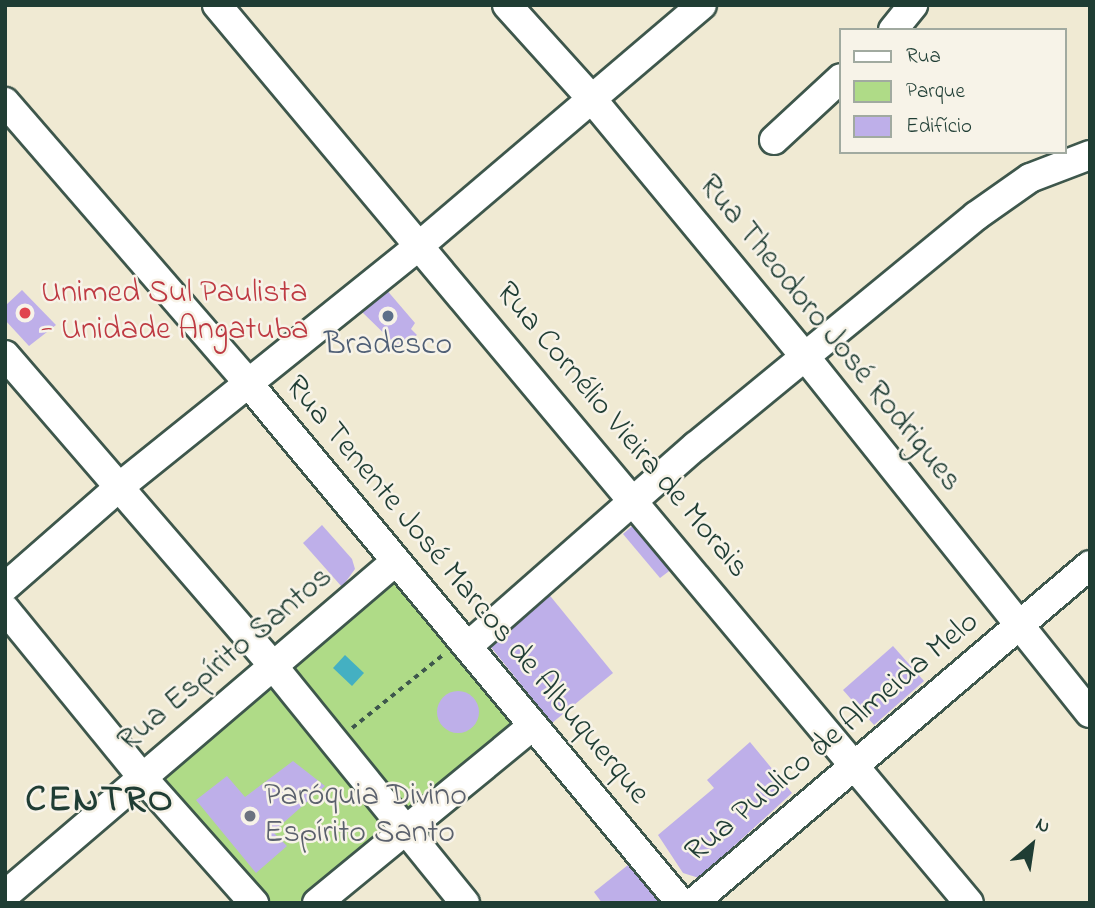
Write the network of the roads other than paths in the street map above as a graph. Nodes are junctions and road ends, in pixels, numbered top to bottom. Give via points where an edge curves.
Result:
1 (217, 5) edge
2 (507, 5) edge
3 (702, 5) edge
4 (913, 5) edge
5 (895, 28) edge
6 (839, 80) edge
7 (591, 98) junction
8 (5, 102) edge
9 (774, 140) dead end
10 (1090, 155) edge
11 (420, 244) junction
12 (5, 355) edge
13 (807, 359) junction
14 (248, 383) junction
15 (118, 488) junction
16 (633, 501) junction
17 (396, 561) junction
18 (1090, 565) edge
19 (5, 587) edge
20 (5, 609) edge
21 (1018, 627) junction
22 (465, 642) junction
23 (273, 666) junction
24 (1090, 713) edge
25 (531, 727) junction
26 (857, 766) junction
27 (142, 778) junction
28 (405, 831) junction
29 (5, 895) edge
30 (254, 903) edge
31 (317, 903) edge
32 (465, 903) edge
33 (681, 903) edge
34 (693, 903) edge
35 (969, 903) edge

1 - 11 street, Rua Cornélio Vieira de Morais
2 - 7 street, Rua Theodoro José Rodrigues
3 - 7 street
4 - 5 street
6 - 9 street
7 - 11 street
7 - 13 street, Rua Theodoro José Rodrigues
8 - 14 street, Rua Tenente José Marcos de Albuquerque
10 - 13 street via 1030,178 976,216
11 - 14 street
11 - 16 street, Rua Cornélio Vieira de Morais
12 - 15 street
13 - 16 street
13 - 21 street, Rua Theodoro José Rodrigues
14 - 15 street
14 - 17 street, Rua Tenente José Marcos de Albuquerque
15 - 19 street
15 - 23 street
16 - 22 street
16 - 26 street, Rua Cornélio Vieira de Morais
17 - 22 street, Rua Tenente José Marcos de Albuquerque
17 - 23 street, Rua Espírito Santos
18 - 21 street, Rua Publico de Almeida Melo
20 - 27 street
21 - 24 street, Rua Theodoro José Rodrigues
21 - 26 street, Rua Publico de Almeida Melo
22 - 25 street, Rua Tenente José Marcos de Albuquerque
23 - 27 street, Rua Espírito Santos
23 - 28 street
25 - 28 street
25 - 33 street, Rua Tenente José Marcos de Albuquerque
26 - 34 street, Rua Publico de Almeida Melo
26 - 35 street, Rua Cornélio Vieira de Morais
27 - 29 street, Rua Espírito Santos
27 - 30 street
28 - 31 street
28 - 32 street

